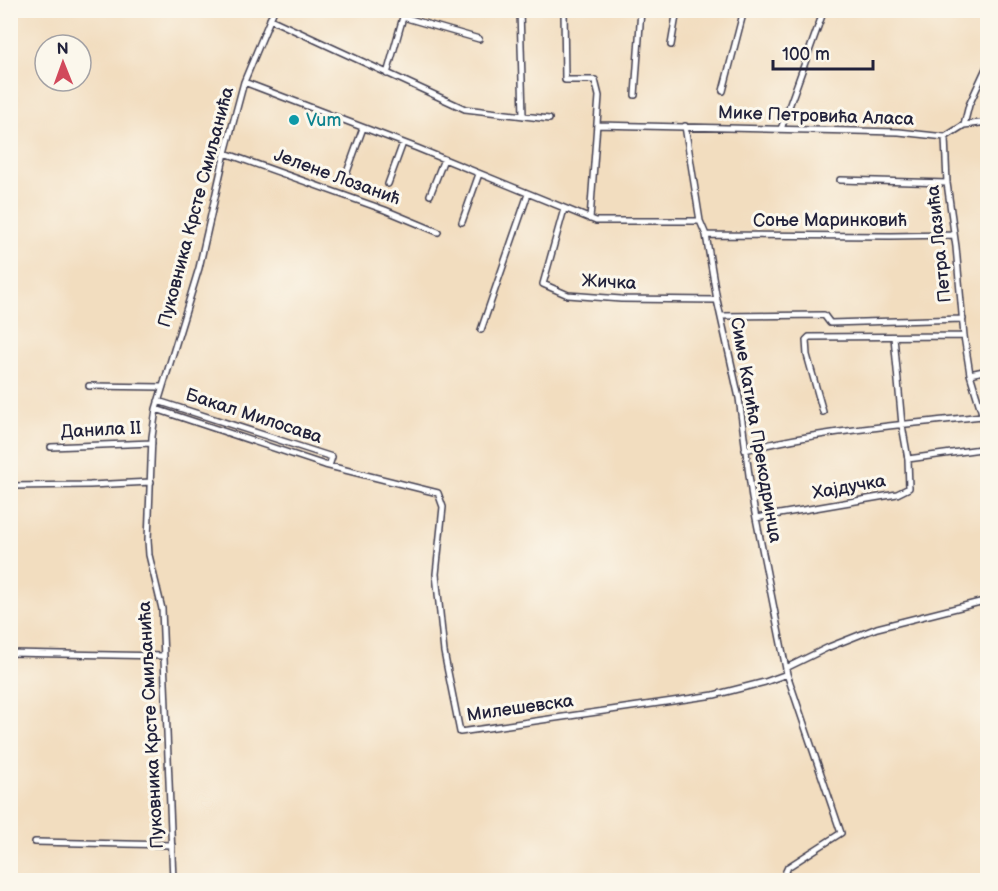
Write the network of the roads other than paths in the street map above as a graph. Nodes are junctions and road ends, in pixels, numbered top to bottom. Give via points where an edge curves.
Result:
1 (274, 10) edge
2 (405, 10) edge
3 (520, 10) edge
4 (564, 10) edge
5 (641, 10) edge
6 (677, 10) edge
7 (744, 10) edge
8 (824, 10) edge
9 (403, 17) junction
10 (270, 19) junction
11 (479, 39) dead end
12 (671, 45) dead end
13 (987, 64) edge
14 (387, 74) junction
15 (244, 82) junction
16 (723, 91) dead end
17 (635, 95) dead end
18 (523, 116) junction
19 (549, 119) dead end
20 (987, 122) edge
21 (597, 125) junction
22 (964, 125) junction
23 (685, 126) junction
24 (363, 128) junction
25 (781, 129) junction
26 (945, 137) junction
27 (403, 143) junction
28 (225, 153) junction
29 (444, 159) junction
30 (479, 174) junction
31 (345, 175) dead end
32 (840, 180) dead end
33 (947, 183) junction
34 (388, 184) dead end
35 (528, 194) junction
36 (430, 195) dead end
37 (564, 208) junction
38 (590, 219) junction
39 (700, 221) junction
40 (462, 222) dead end
41 (438, 232) dead end
42 (706, 235) junction
43 (954, 235) junction
44 (717, 300) junction
45 (721, 316) junction
46 (963, 320) junction
47 (481, 330) dead end
48 (964, 336) junction
49 (894, 337) junction
50 (987, 370) edge
51 (970, 374) junction
52 (89, 386) dead end
53 (162, 387) junction
54 (158, 401) junction
55 (156, 408) junction
56 (823, 411) dead end
57 (982, 416) junction
58 (902, 425) junction
59 (987, 433) edge
60 (152, 443) junction
61 (51, 447) dead end
62 (987, 448) edge
63 (746, 450) junction
64 (908, 459) junction
65 (329, 466) junction
66 (151, 482) junction
67 (10, 486) edge
68 (438, 493) joint
69 (756, 518) junction
70 (987, 600) edge
71 (10, 653) edge
72 (164, 656) junction
73 (786, 671) junction
74 (35, 842) dead end
75 (172, 845) junction
76 (173, 880) edge
77 (782, 880) edge

1 - 10 street, Пуковника Крсте Смиљанића
2 - 9 street
3 - 18 street
4 - 21 street via 565,80 595,80 599,96
5 - 17 street
6 - 12 street
7 - 16 street
8 - 25 street
9 - 11 street
9 - 14 street
10 - 14 street
10 - 15 street, Пуковника Крсте Смиљанића
13 - 22 street
14 - 18 street via 465,109
15 - 24 street
15 - 28 street, Пуковника Крсте Смиљанића
18 - 19 street
20 - 22 street
21 - 23 street, Мике Петровића Аласа
21 - 38 street
22 - 26 street
23 - 25 street, Мике Петровића Аласа
23 - 39 street, Симе Катића Прекодринца
24 - 27 street
24 - 31 street
25 - 26 street, Мике Петровића Аласа
26 - 33 street, Петра Лазића
27 - 29 street
27 - 34 street
28 - 41 street, Јелене Лозанић
28 - 53 street, Пуковника Крсте Смиљанића via 199,268
29 - 30 street
29 - 36 street
30 - 35 street
30 - 40 street
32 - 33 street
33 - 43 street, Петра Лазића
35 - 37 street
35 - 47 street
37 - 38 street
37 - 44 street, Жичка via 543,284 568,295
38 - 39 street
39 - 42 street, Симе Катића Прекодринца
42 - 43 street, Соње Маринковић
42 - 44 street, Симе Катића Прекодринца
43 - 46 street, Петра Лазића
44 - 45 street, Симе Катића Прекодринца
45 - 46 street via 824,315 830,323
45 - 63 street, Симе Катића Прекодринца
46 - 48 street, Петра Лазића
48 - 49 street
48 - 51 street, Петра Лазића
49 - 56 street via 806,340
49 - 58 street
50 - 51 street
51 - 57 street, Петра Лазића
52 - 53 street
53 - 54 street, Пуковника Крсте Смиљанића
54 - 55 street, Пуковника Крсте Смиљанића
54 - 65 street, Бакал Милосава via 332,457
55 - 60 street, Пуковника Крсте Смиљанића
55 - 65 street, Бакал Милосава
57 - 58 street
57 - 59 street, Петра Лазића
58 - 63 street via 782,440
58 - 64 street
60 - 61 street, Данила II
60 - 66 street, Пуковника Крсте Смиљанића
62 - 64 street, Хајдучка
63 - 69 street, Симе Катића Прекодринца
64 - 69 street, Хајдучка via 911,485 904,491
65 - 68 street, Бакал Милосава
66 - 67 street
66 - 72 street, Пуковника Крсте Смиљанића via 149,555 162,609
68 - 73 street, Милешевска via 442,507 436,573 444,652 460,732 714,695
69 - 73 street, Симе Катића Прекодринца
70 - 73 street via 878,628 829,647
71 - 72 street
72 - 75 street, Пуковника Крсте Смиљанића
73 - 77 street, Симе Катића Прекодринца via 841,833 788,867
74 - 75 street
75 - 76 street, Пуковника Крсте Смиљанића

